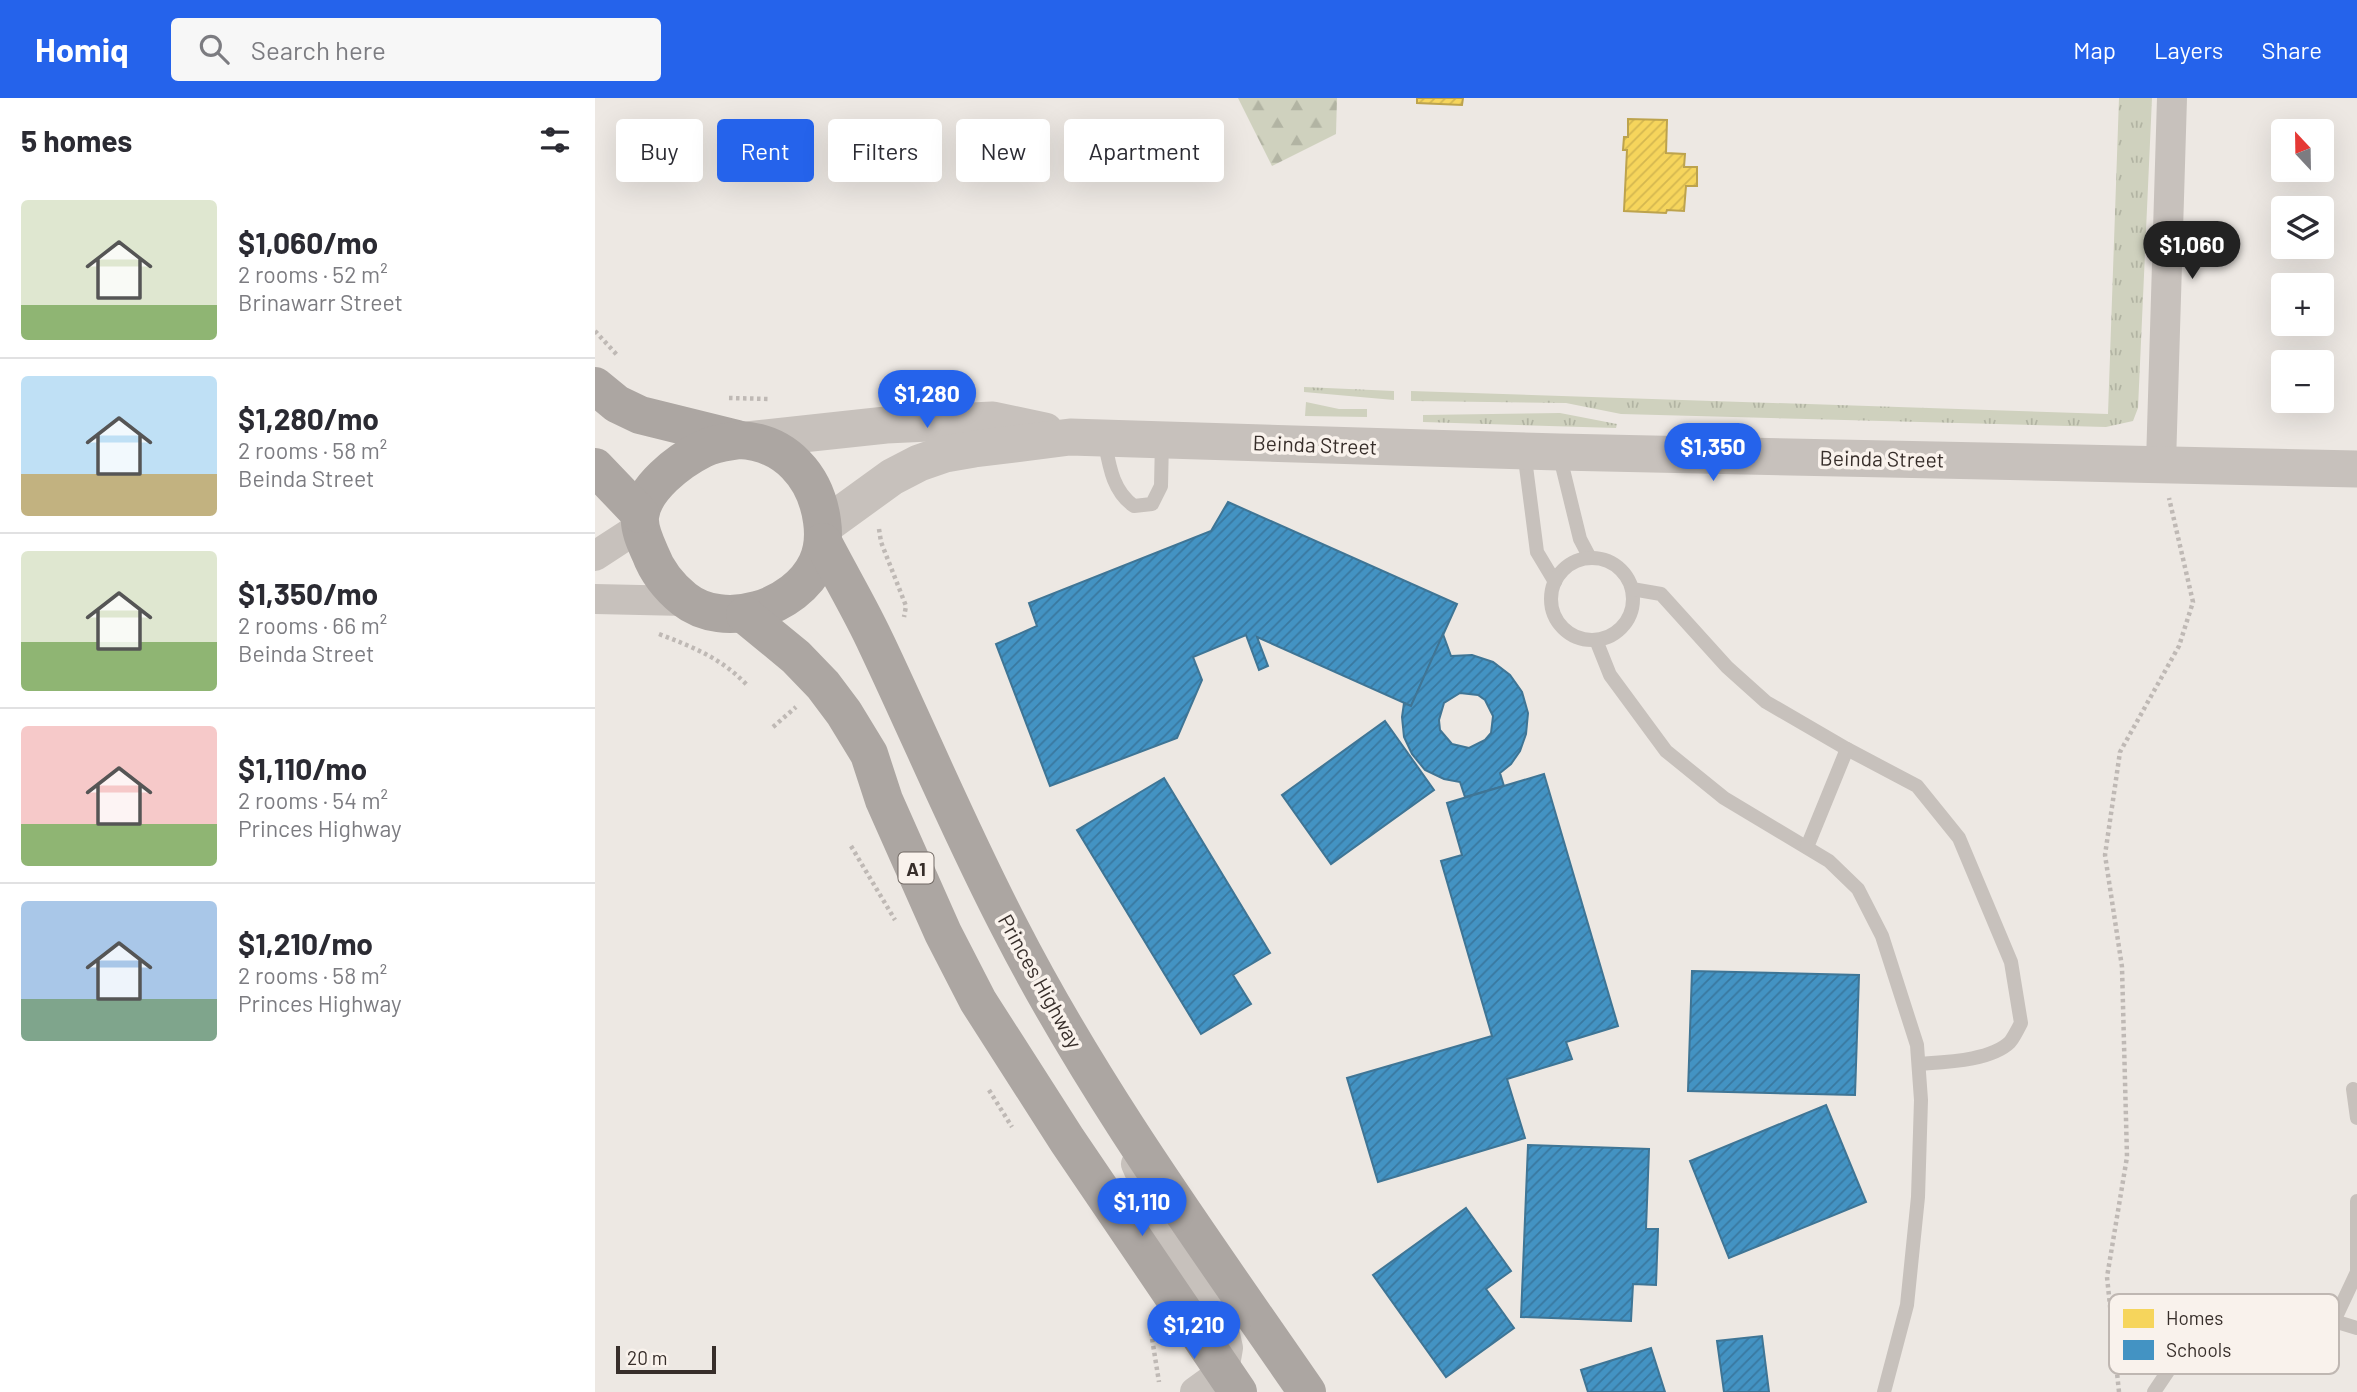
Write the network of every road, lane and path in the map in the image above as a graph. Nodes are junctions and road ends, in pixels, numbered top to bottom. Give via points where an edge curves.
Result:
1 (2172, 98) edge
2 (595, 331) edge
3 (621, 357) dead end
4 (595, 386) edge
5 (717, 397) dead end
6 (773, 400) dead end
7 (1087, 437) junction
8 (1162, 439) junction
9 (743, 440) junction
10 (1541, 450) junction
11 (2161, 463) junction
12 (595, 467) edge
13 (2357, 469) edge
14 (878, 517) dead end
15 (640, 520) junction
16 (823, 535) junction
17 (595, 556) edge
18 (1590, 558) junction
19 (1555, 582) junction
20 (1632, 589) junction
21 (595, 599) edge
22 (685, 601) junction
23 (745, 615) junction
24 (903, 627) dead end
25 (658, 634) dead end
26 (1596, 640) junction
27 (747, 685) dead end
28 (1847, 749) junction
29 (1807, 847) junction
30 (1919, 1063) junction
31 (2354, 1089) dead end
32 (1106, 1097) junction
33 (2357, 1118) edge
34 (2357, 1200) edge
35 (2109, 1296) edge
36 (2339, 1310) edge
37 (2339, 1323) edge
38 (2357, 1328) edge
39 (2117, 1374) edge
40 (2166, 1374) edge
41 (1219, 1385) edge
42 (1307, 1392) edge
43 (1884, 1392) edge
44 (2119, 1392) edge
45 (2154, 1392) edge

1 - 11 street
2 - 3 path
4 - 9 highway via 641,415
5 - 6 path
7 - 8 street, Beinda Street
7 - 8 lane via 1122,498 1134,506 1152,504 1161,486
7 - 9 street, Beinda Street via 993,420 886,425
7 - 16 street, Beinda Street via 974,449 919,463 892,477
8 - 10 street, Beinda Street
9 - 15 highway via 705,447 680,463 656,483
9 - 16 highway via 768,444 806,474 819,502
10 - 11 street, Beinda Street
10 - 18 lane
10 - 19 lane via 1537,552
11 - 13 street, Beinda Street
11 - 35 path via 2193,602 2179,646 2120,752 2105,855 2122,967 2127,1143 2107,1277
12 - 15 highway
14 - 24 path via 881,541 906,606
15 - 17 street
15 - 22 highway via 658,573
16 - 23 highway via 817,564 802,583 778,603
16 - 32 highway, Princes Highway via 1010,928
18 - 19 lane via 1569,565
18 - 20 lane via 1616,566
19 - 26 lane via 1552,603 1558,623 1581,639
20 - 26 lane via 1630,617 1621,629
20 - 28 lane via 1661,594 1727,667 1766,702
21 - 22 street
22 - 23 highway via 714,613
23 - 41 highway, A1 via 796,657 844,713 869,754 884,800 978,1001
25 - 27 path via 729,667
26 - 29 lane via 1610,675 1666,751 1724,798
28 - 29 lane
28 - 30 lane via 1917,786 1959,838 2011,962 2021,1023 2009,1043 1987,1054
29 - 30 lane via 1858,889 1882,936
30 - 43 lane via 1918,1197 1907,1305
31 - 33 lane
32 - 41 street via 1161,1221 1200,1278 1222,1321 1228,1348
32 - 42 highway, Princes Highway
34 - 36 lane via 2357,1272
37 - 38 lane
39 - 44 path
40 - 45 lane

